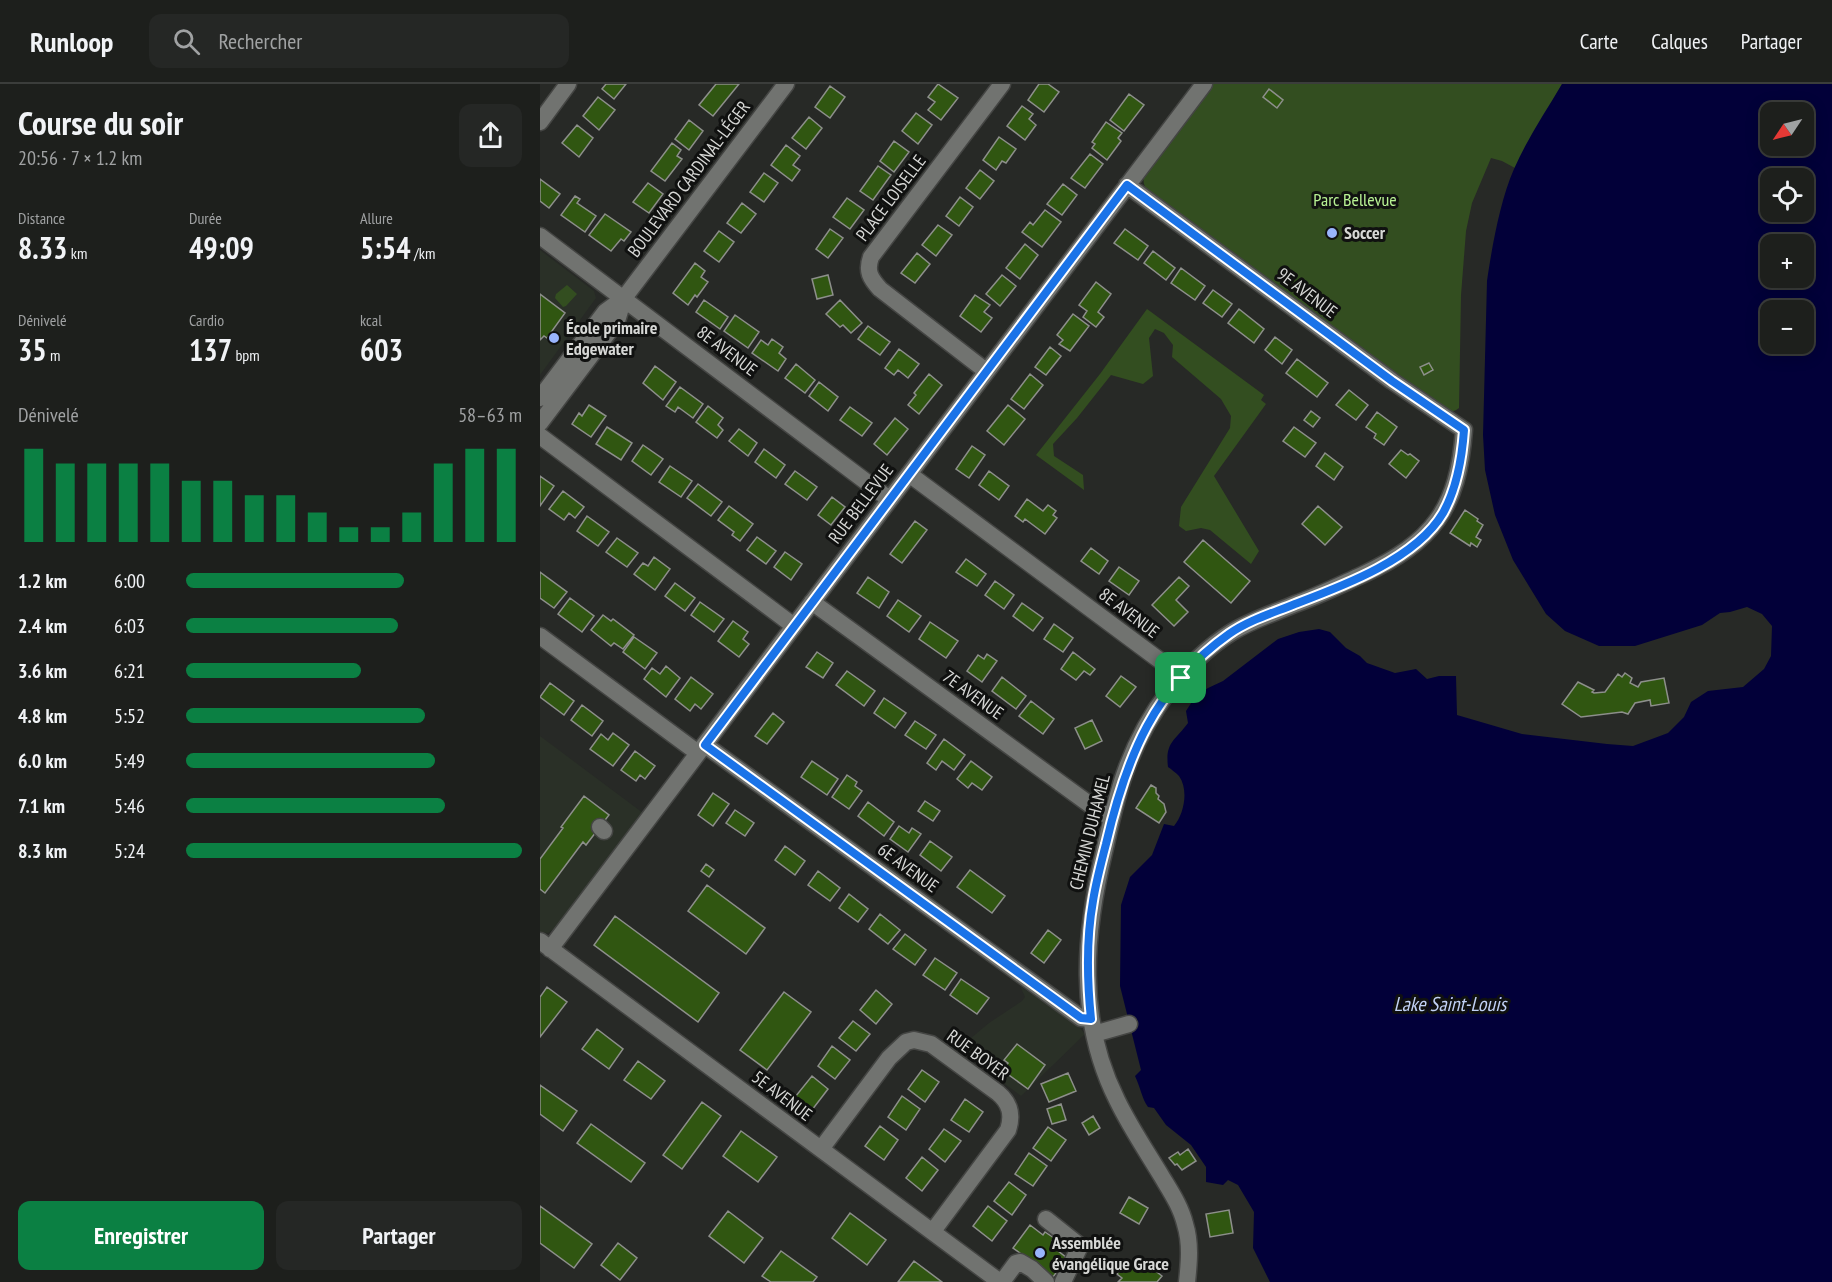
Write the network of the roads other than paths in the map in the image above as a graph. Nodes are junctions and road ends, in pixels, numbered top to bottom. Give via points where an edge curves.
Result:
1 (568, 84) edge
2 (786, 84) edge
3 (1002, 84) edge
4 (1204, 84) edge
5 (540, 122) edge
6 (1127, 185) junction
7 (540, 236) edge
8 (624, 298) junction
9 (986, 371) junction
10 (540, 398) edge
11 (540, 423) edge
12 (1464, 430) joint
13 (540, 436) edge
14 (909, 474) junction
15 (889, 499) junction
16 (812, 602) junction
17 (794, 626) junction
18 (540, 636) edge
19 (1181, 678) junction
20 (701, 749) junction
21 (1112, 817) junction
22 (545, 945) edge
23 (1129, 1024) dead end
24 (1092, 1027) junction
25 (821, 1149) junction
26 (1046, 1219) dead end
27 (933, 1232) junction
28 (1001, 1282) edge
29 (1046, 1282) edge
30 (1063, 1282) edge
31 (1187, 1282) edge

1 - 5 street
2 - 8 street, BOULEVARD CARDINAL-LÉGER
3 - 9 street, PLACE LOISELLE via 868,266 880,289
4 - 6 street, RUE BELLEVUE
6 - 9 street, RUE BELLEVUE
6 - 12 street, 9E AVENUE
7 - 8 street, 8E AVENUE
8 - 10 street, BOULEVARD CARDINAL-LÉGER via 605,312
8 - 11 street, BOULEVARD CARDINAL-LÉGER via 617,321
8 - 15 street, 8E AVENUE
9 - 14 street, RUE BELLEVUE
12 - 19 street, CHEMIN DUHAMEL via 1460,466 1450,497 1421,540 1366,573 1241,627 1211,648
13 - 17 street
14 - 15 street, RUE BELLEVUE
14 - 19 street, 8E AVENUE
15 - 16 street, RUE BELLEVUE
16 - 17 street, RUE BELLEVUE
16 - 21 street, 7E AVENUE
17 - 20 street, RUE BELLEVUE
18 - 20 street, 6E AVENUE
19 - 21 street, CHEMIN DUHAMEL via 1156,708 1141,735
20 - 22 street, RUE BELLEVUE
20 - 24 street, 6E AVENUE
21 - 24 street, CHEMIN DUHAMEL via 1090,924
22 - 25 street, 5E AVENUE
23 - 24 street
24 - 31 street, CHEMIN DUHAMEL via 1117,1100 1181,1211 1188,1238
25 - 27 street, 5E AVENUE
25 - 27 street, RUE BOYER via 889,1058 906,1042 931,1044 998,1093 1006,1101 1010,1122 1002,1139
26 - 30 street via 1080,1246
27 - 28 street, 5E AVENUE
28 - 29 street via 1020,1262

